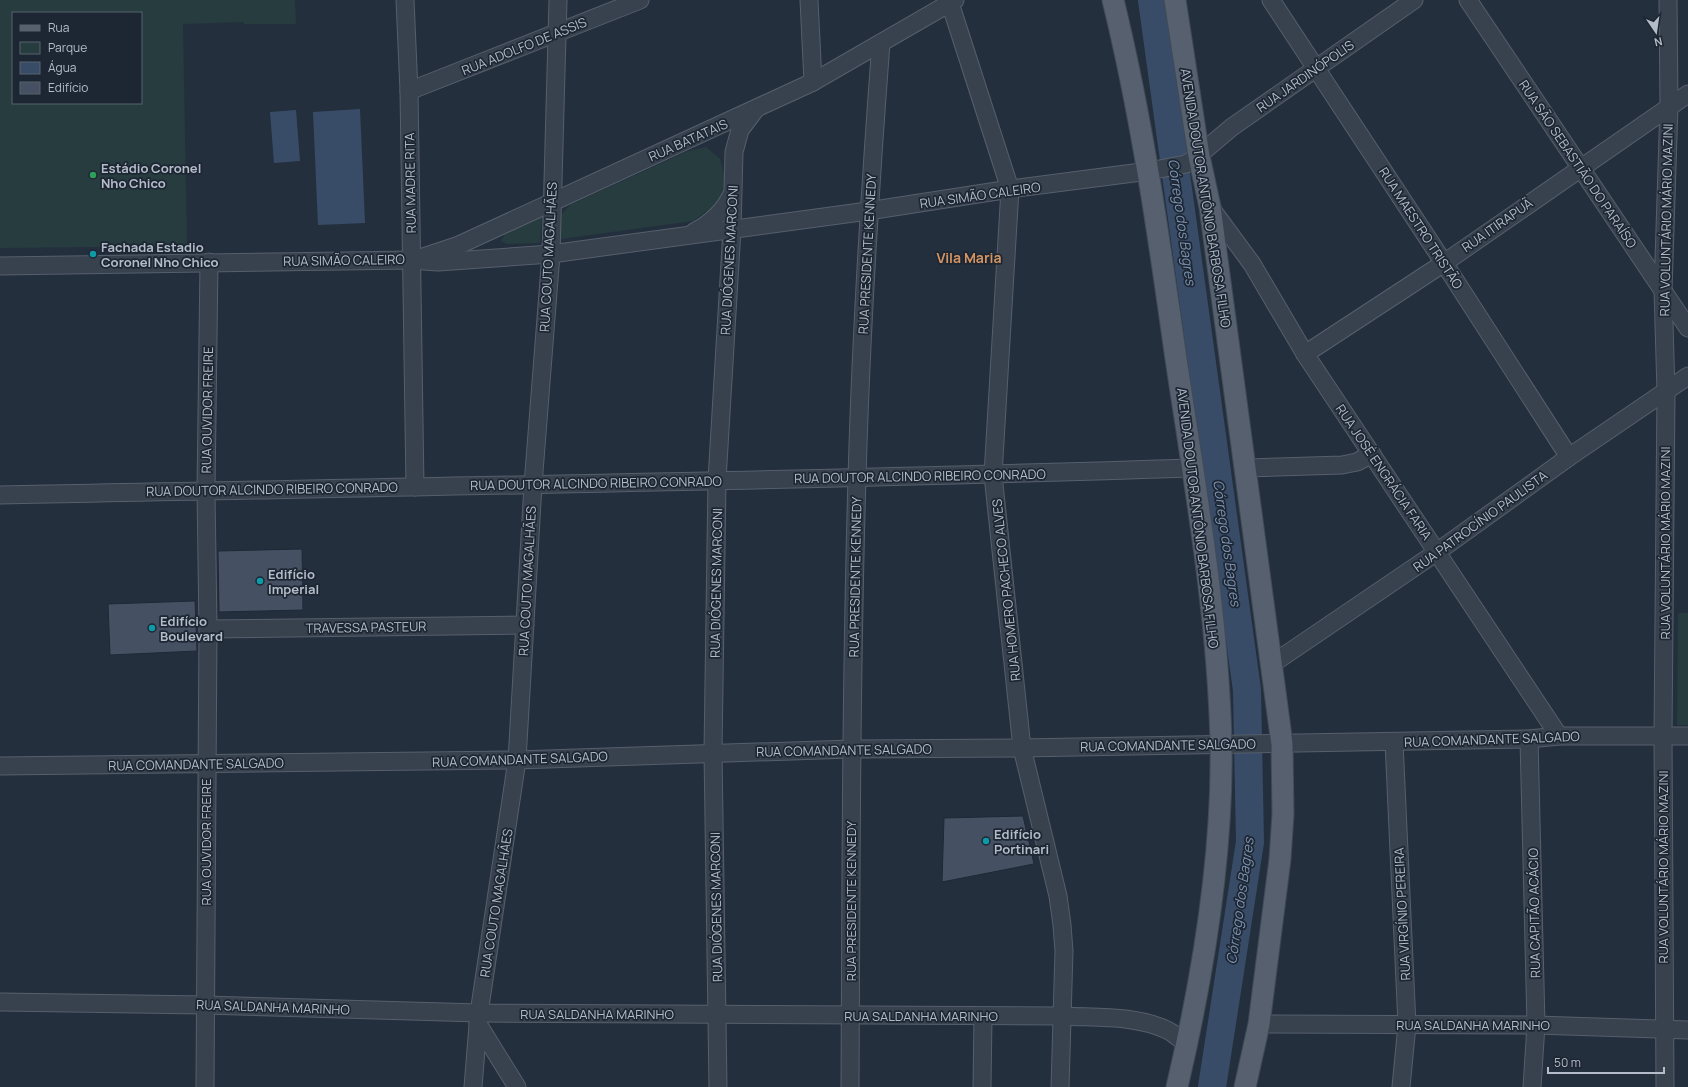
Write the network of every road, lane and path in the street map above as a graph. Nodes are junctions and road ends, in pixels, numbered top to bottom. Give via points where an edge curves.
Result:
1 (405, 0) edge
2 (558, 0) edge
3 (640, 0) edge
4 (809, 0) edge
5 (1113, 0) edge
6 (1175, 0) edge
7 (1271, 0) edge
8 (1414, 0) edge
9 (1468, 0) edge
10 (1668, 0) edge
11 (953, 2) edge
12 (558, 32) junction
13 (881, 43) junction
14 (1316, 68) junction
15 (813, 82) junction
16 (409, 91) junction
17 (1688, 94) edge
18 (1669, 106) junction
19 (755, 110) junction
20 (708, 130) junction
21 (734, 152) junction
22 (1193, 160) junction
23 (1580, 167) junction
24 (1153, 170) junction
25 (1010, 190) junction
26 (732, 200) junction
27 (552, 202) junction
28 (1210, 207) junction
29 (868, 211) junction
30 (758, 225) junction
31 (732, 229) junction
32 (686, 235) junction
33 (551, 254) junction
34 (411, 260) junction
35 (209, 262) junction
36 (1444, 263) junction
37 (0, 266) edge
38 (1663, 290) junction
39 (1688, 328) edge
40 (1305, 354) junction
41 (1688, 376) edge
42 (1666, 392) junction
43 (1372, 454) junction
44 (1569, 457) junction
45 (1193, 468) junction
46 (1246, 468) junction
47 (993, 475) junction
48 (857, 477) junction
49 (717, 480) junction
50 (533, 485) junction
51 (415, 487) junction
52 (206, 491) junction
53 (0, 495) edge
54 (1437, 552) junction
55 (525, 626) junction
56 (208, 628) junction
57 (1272, 664) junction
58 (1559, 736) junction
59 (1663, 736) junction
60 (1688, 736) edge
61 (1529, 739) junction
62 (1394, 742) junction
63 (1226, 744) junction
64 (1273, 744) junction
65 (1022, 748) junction
66 (852, 749) junction
67 (713, 752) junction
68 (517, 760) junction
69 (207, 764) junction
70 (0, 766) edge
71 (0, 1002) edge
72 (206, 1005) junction
73 (718, 1015) junction
74 (850, 1016) junction
75 (983, 1016) junction
76 (1062, 1016) junction
77 (478, 1019) junction
78 (1258, 1024) junction
79 (1407, 1025) junction
80 (1536, 1025) junction
81 (1663, 1030) junction
82 (1688, 1030) edge
83 (1187, 1044) junction
84 (205, 1087) edge
85 (473, 1087) edge
86 (517, 1087) edge
87 (718, 1087) edge
88 (850, 1087) edge
89 (982, 1087) edge
90 (1060, 1087) edge
91 (1177, 1087) edge
92 (1245, 1087) edge
93 (1400, 1087) edge
94 (1532, 1087) edge
95 (1665, 1087) edge

1 - 16 street, RUA MADRE RITA
2 - 12 street, RUA COUTO MAGALHÃES
3 - 12 street, RUA ADOLFO DE ASSIS
4 - 15 street
5 - 24 main road, AVENIDA DOUTOR ANTÔNIO BARBOSA FILHO
6 - 22 main road, AVENIDA DOUTOR ANTÔNIO BARBOSA FILHO
7 - 14 street, RUA MAESTRO TRISTÃO
8 - 14 street, RUA JARDINÓPOLIS
9 - 23 street, RUA SÃO SEBASTIÃO DO PARAÍSO
10 - 18 street, RUA VOLUNTÁRIO MÁRIO MAZINI
11 - 13 street, RUA BATATAIS
11 - 25 street, RUA HOMERO PACHECO ALVES
12 - 16 street, RUA ADOLFO DE ASSIS
12 - 27 street, RUA COUTO MAGALHÃES
13 - 15 street, RUA BATATAIS
13 - 29 street, RUA PRESIDENTE KENNEDY
14 - 22 street, RUA JARDINÓPOLIS via 1232,126
14 - 36 street, RUA MAESTRO TRISTÃO
15 - 19 street, RUA BATATAIS
16 - 34 street, RUA MADRE RITA
17 - 18 street, RUA ITIRAPUÃ
18 - 23 street, RUA ITIRAPUÃ
18 - 38 street, RUA VOLUNTÁRIO MÁRIO MAZINI
19 - 20 street, RUA BATATAIS
19 - 21 street, RUA DIÓGENES MARCONI via 740,130
20 - 21 street via 728,141
20 - 27 street, RUA BATATAIS
21 - 26 street, RUA DIÓGENES MARCONI
22 - 24 street, RUA SIMÃO CALEIRO
22 - 28 main road, AVENIDA DOUTOR ANTÔNIO BARBOSA FILHO
23 - 36 street, RUA ITIRAPUÃ
23 - 38 street, RUA SÃO SEBASTIÃO DO PARAÍSO
24 - 25 street, RUA SIMÃO CALEIRO
24 - 45 main road, AVENIDA DOUTOR ANTÔNIO BARBOSA FILHO
25 - 29 street, RUA SIMÃO CALEIRO
25 - 47 street, RUA HOMERO PACHECO ALVES
26 - 30 street via 744,221
26 - 31 street, RUA DIÓGENES MARCONI
26 - 32 street, RUA SIMÃO CALEIRO via 703,227
27 - 33 street, RUA COUTO MAGALHÃES
27 - 34 street, RUA BATATAIS via 459,245
28 - 40 street, RUA JOSÉ ENGRÁCIA FARIA via 1252,264
28 - 46 main road, AVENIDA DOUTOR ANTÔNIO BARBOSA FILHO
29 - 30 street, RUA SIMÃO CALEIRO
29 - 48 street, RUA PRESIDENTE KENNEDY
30 - 31 street, RUA SIMÃO CALEIRO
31 - 32 street, RUA SIMÃO CALEIRO
31 - 49 street, RUA DIÓGENES MARCONI
32 - 33 street, RUA SIMÃO CALEIRO
33 - 34 street, RUA SIMÃO CALEIRO via 438,262
33 - 50 street, RUA COUTO MAGALHÃES
34 - 35 street, RUA SIMÃO CALEIRO
34 - 51 street, RUA MADRE RITA
35 - 37 street, RUA SIMÃO CALEIRO
35 - 52 street, RUA OUVIDOR FREIRE
36 - 40 street, RUA ITIRAPUÃ
36 - 44 street, RUA MAESTRO TRISTÃO
38 - 39 street, RUA SÃO SEBASTIÃO DO PARAÍSO
38 - 42 street, RUA VOLUNTÁRIO MÁRIO MAZINI
40 - 43 street, RUA JOSÉ ENGRÁCIA FARIA
41 - 42 street, RUA PATROCÍNIO PAULISTA
42 - 44 street, RUA PATROCÍNIO PAULISTA
42 - 59 street, RUA VOLUNTÁRIO MÁRIO MAZINI
43 - 46 street via 1357,462 1342,465
43 - 54 street, RUA JOSÉ ENGRÁCIA FARIA
44 - 54 street, RUA PATROCÍNIO PAULISTA
45 - 47 street, RUA DOUTOR ALCINDO RIBEIRO CONRADO
45 - 63 main road, AVENIDA DOUTOR ANTÔNIO BARBOSA FILHO via 1214,624
46 - 57 main road, AVENIDA DOUTOR ANTÔNIO BARBOSA FILHO
47 - 48 street, RUA DOUTOR ALCINDO RIBEIRO CONRADO
47 - 65 street, RUA HOMERO PACHECO ALVES
48 - 49 street, RUA DOUTOR ALCINDO RIBEIRO CONRADO
48 - 66 street, RUA PRESIDENTE KENNEDY
49 - 50 street, RUA DOUTOR ALCINDO RIBEIRO CONRADO
49 - 67 street, RUA DIÓGENES MARCONI
50 - 51 street, RUA DOUTOR ALCINDO RIBEIRO CONRADO
50 - 55 street, RUA COUTO MAGALHÃES
51 - 52 street, RUA DOUTOR ALCINDO RIBEIRO CONRADO
52 - 53 street, RUA DOUTOR ALCINDO RIBEIRO CONRADO
52 - 56 street, RUA OUVIDOR FREIRE
54 - 57 street, RUA PATROCÍNIO PAULISTA
54 - 58 street, RUA JOSÉ ENGRÁCIA FARIA
55 - 56 street, TRAVESSA PASTEUR
55 - 68 street, RUA COUTO MAGALHÃES
56 - 69 street, RUA OUVIDOR FREIRE
57 - 64 main road, AVENIDA DOUTOR ANTÔNIO BARBOSA FILHO
58 - 59 street, RUA COMANDANTE SALGADO
58 - 61 street, RUA COMANDANTE SALGADO
59 - 60 street, RUA COMANDANTE SALGADO
59 - 81 street, RUA VOLUNTÁRIO MÁRIO MAZINI
61 - 62 street, RUA COMANDANTE SALGADO
61 - 80 street, RUA CAPITÃO ACÁCIO
62 - 64 street, RUA COMANDANTE SALGADO
62 - 79 street, RUA VIRGÍNIO PEREIRA
63 - 64 street, RUA COMANDANTE SALGADO
63 - 65 street, RUA COMANDANTE SALGADO
63 - 83 main road, AVENIDA DOUTOR ANTÔNIO BARBOSA FILHO via 1210,915
64 - 78 main road, AVENIDA DOUTOR ANTÔNIO BARBOSA FILHO via 1283,814 1280,859
65 - 66 street, RUA COMANDANTE SALGADO
65 - 76 street, RUA HOMERO PACHECO ALVES via 1058,896 1064,950
66 - 67 street, RUA COMANDANTE SALGADO
66 - 74 street, RUA PRESIDENTE KENNEDY
67 - 68 street, RUA COMANDANTE SALGADO
67 - 73 street, RUA DIÓGENES MARCONI
68 - 69 street, RUA COMANDANTE SALGADO
68 - 77 street, RUA COUTO MAGALHÃES
69 - 70 street, RUA COMANDANTE SALGADO
69 - 72 street, RUA OUVIDOR FREIRE
71 - 72 street, RUA SALDANHA MARINHO
72 - 77 street, RUA SALDANHA MARINHO
72 - 84 street, RUA OUVIDOR FREIRE
73 - 74 street, RUA SALDANHA MARINHO
73 - 77 street, RUA SALDANHA MARINHO
73 - 87 street, RUA DIÓGENES MARCONI
74 - 75 street, RUA SALDANHA MARINHO
74 - 88 street, RUA PRESIDENTE KENNEDY
75 - 76 street, RUA SALDANHA MARINHO
75 - 89 street
76 - 83 street, RUA SALDANHA MARINHO via 1130,1020 1152,1024 1169,1030
76 - 90 street, RUA HOMERO PACHECO ALVES
77 - 85 street, RUA COUTO MAGALHÃES
77 - 86 street
78 - 79 street, RUA SALDANHA MARINHO
78 - 92 main road, AVENIDA DOUTOR ANTÔNIO BARBOSA FILHO
79 - 80 street, RUA SALDANHA MARINHO
79 - 93 street, RUA VIRGÍNIO PEREIRA
80 - 81 street, RUA SALDANHA MARINHO
80 - 94 street, RUA CAPITÃO ACÁCIO
81 - 82 street, RUA SALDANHA MARINHO
81 - 95 street, RUA VOLUNTÁRIO MÁRIO MAZINI
83 - 91 main road, AVENIDA DOUTOR ANTÔNIO BARBOSA FILHO

